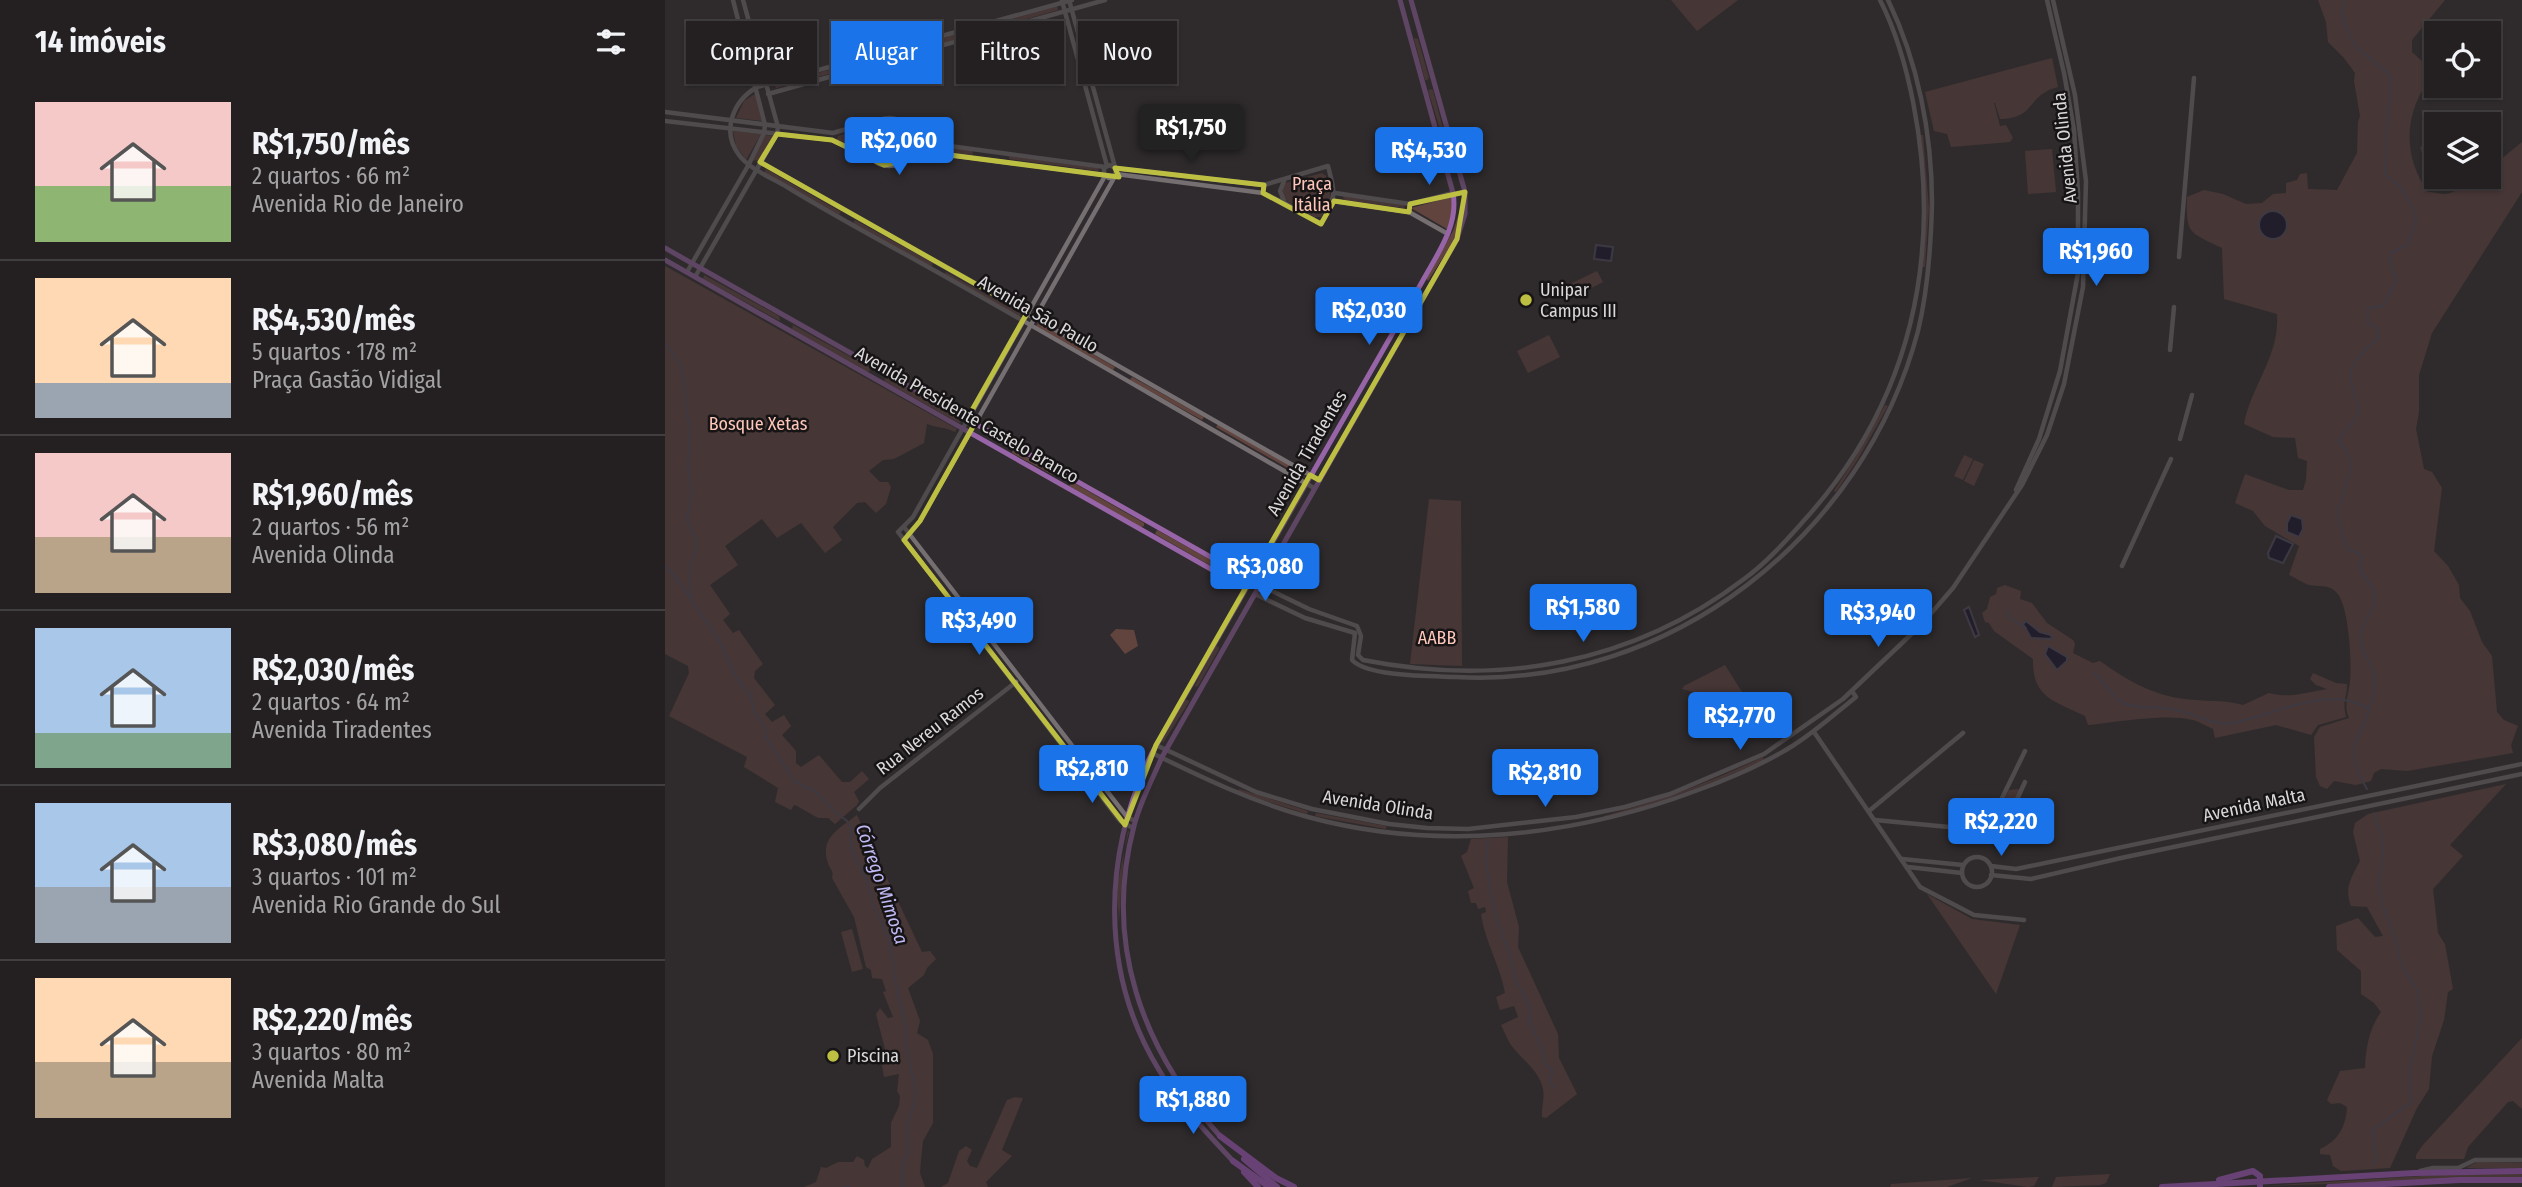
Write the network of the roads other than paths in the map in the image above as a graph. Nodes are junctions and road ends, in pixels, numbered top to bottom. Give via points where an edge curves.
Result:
1 (733, 0) edge
2 (743, 0) edge
3 (1070, 0) edge
4 (1105, 0) edge
5 (1400, 0) edge
6 (1411, 0) edge
7 (1879, 0) edge
8 (1888, 0) edge
9 (2047, 0) edge
10 (2053, 0) edge
11 (1062, 1) edge
12 (1068, 10) junction
13 (739, 21) edge
14 (749, 21) edge
15 (2194, 78) dead end
16 (756, 84) edge
17 (766, 85) junction
18 (757, 87) junction
19 (768, 94) junction
20 (665, 112) edge
21 (879, 120) junction
22 (665, 121) edge
23 (731, 121) junction
24 (765, 125) junction
25 (778, 127) junction
26 (730, 128) junction
27 (764, 133) junction
28 (833, 133) junction
29 (777, 134) junction
30 (832, 140) junction
31 (913, 141) junction
32 (911, 150) junction
33 (874, 161) junction
34 (760, 162) junction
35 (1456, 162) junction
36 (749, 164) junction
37 (1445, 164) junction
38 (1106, 167) junction
39 (756, 169) junction
40 (1115, 172) junction
41 (1104, 176) junction
42 (1285, 180) junction
43 (1264, 185) junction
44 (1465, 192) junction
45 (1263, 193) junction
46 (1335, 193) junction
47 (1453, 194) junction
48 (1334, 201) junction
49 (1285, 203) junction
50 (2086, 203) junction
51 (1410, 204) junction
52 (2078, 204) junction
53 (1409, 212) junction
54 (1448, 234) junction
55 (665, 248) edge
56 (2179, 257) dead end
57 (665, 260) edge
58 (692, 264) junction
59 (701, 268) junction
60 (687, 272) junction
61 (695, 278) junction
62 (2174, 307) dead end
63 (1027, 313) junction
64 (1035, 318) junction
65 (1022, 321) junction
66 (1030, 326) junction
67 (1911, 327) junction
68 (1918, 329) junction
69 (2072, 333) junction
70 (2170, 350) dead end
71 (2192, 395) dead end
72 (1884, 401) junction
73 (1892, 404) junction
74 (967, 419) junction
75 (974, 423) junction
76 (961, 428) junction
77 (969, 433) junction
78 (2180, 439) dead end
79 (1012, 444) junction
80 (949, 452) junction
81 (1006, 454) junction
82 (956, 456) junction
83 (2171, 459) dead end
84 (1310, 475) junction
85 (1319, 480) junction
86 (1306, 483) junction
87 (1314, 488) junction
88 (904, 527) junction
89 (910, 535) junction
90 (904, 540) junction
91 (2122, 566) dead end
92 (1241, 575) junction
93 (1251, 580) junction
94 (1235, 583) junction
95 (1260, 585) junction
96 (1246, 589) junction
97 (1255, 594) junction
98 (1020, 678) junction
99 (1015, 683) junction
100 (1852, 691) junction
101 (1032, 699) junction
102 (1814, 732) junction
103 (1963, 733) dead end
104 (1156, 745) junction
105 (1166, 750) junction
106 (2025, 751) dead end
107 (1152, 752) junction
108 (1162, 757) junction
109 (2522, 764) edge
110 (2522, 774) edge
111 (2025, 782) dead end
112 (859, 809) dead end
113 (1869, 811) junction
114 (1127, 817) junction
115 (1875, 820) junction
116 (1136, 821) junction
117 (1125, 825) junction
118 (1133, 828) junction
119 (1986, 831) junction
120 (1901, 859) junction
121 (1963, 865) junction
122 (1991, 866) junction
123 (1907, 867) junction
124 (1962, 873) junction
125 (1991, 875) junction
126 (2024, 920) dead end
127 (1114, 926) junction
128 (1123, 926) junction
129 (1129, 966) junction
130 (1121, 968) junction
131 (1144, 1017) junction
132 (1136, 1020) junction
133 (1193, 1112) junction
134 (1220, 1136) junction
135 (1233, 1160) junction
136 (2522, 1160) edge
137 (2522, 1171) edge
138 (2415, 1173) junction
139 (2522, 1180) edge
140 (2259, 1185) edge
141 (1258, 1187) edge
142 (1269, 1187) edge
143 (1277, 1187) edge
144 (1294, 1187) edge
145 (2160, 1187) edge
146 (2329, 1187) edge

1 - 13 street
2 - 14 street
3 - 11 street
3 - 12 street
4 - 12 street
5 - 37 main road
6 - 35 main road
7 - 67 street via 1902,60 1922,167 1923,235
8 - 68 street via 1911,57 1930,162 1931,243
9 - 52 street, Avenida Olinda via 2074,130
10 - 50 street, Avenida Olinda via 2077,105
11 - 12 street
11 - 17 street
12 - 19 street
12 - 38 street
12 - 40 street
15 - 56 street
16 - 18 street
17 - 18 street
17 - 19 street
18 - 19 street
18 - 23 street via 740,101
18 - 24 street
19 - 25 street
20 - 23 street
21 - 28 street
21 - 31 street via 899,120
21 - 33 street via 870,126 865,139
22 - 26 street
23 - 24 street
23 - 26 street
24 - 25 street
24 - 27 street
25 - 28 street
25 - 29 street
26 - 27 street
26 - 36 street via 735,148
27 - 29 street
27 - 36 street
28 - 30 street
29 - 30 street
29 - 34 street
30 - 33 street
31 - 32 street
31 - 38 street
32 - 33 street via 895,165
32 - 41 street
34 - 36 street
34 - 39 street
34 - 63 street, Avenida São Paulo
35 - 37 main road
35 - 44 main road
36 - 39 street, Avenida São Paulo
36 - 58 street
37 - 47 main road
38 - 40 street
38 - 41 street
39 - 59 street
39 - 65 street, Avenida São Paulo
40 - 41 street via 1109,178
40 - 43 street
40 - 45 street
40 - 64 street
41 - 63 street
42 - 43 street
42 - 46 street via 1328,166
42 - 49 street via 1280,191
43 - 45 street
44 - 47 main road
44 - 85 main road, Avenida Tiradentes via 1461,231
45 - 49 street
46 - 48 street
46 - 51 street
47 - 51 street
47 - 54 main road, Avenida Tiradentes via 1455,214
48 - 49 street via 1321,224
48 - 53 street
50 - 52 street
50 - 69 street, Avenida Olinda via 2085,273
51 - 53 street
52 - 69 street, Avenida Olinda
53 - 54 street
54 - 84 main road, Avenida Tiradentes
55 - 58 main road, Avenida Presidente Castelo Branco
57 - 60 main road, Avenida Presidente Castelo Branco
58 - 59 main road, Avenida Presidente Castelo Branco
58 - 60 street
59 - 61 street
59 - 74 main road, Avenida Presidente Castelo Branco
60 - 61 main road, Avenida Presidente Castelo Branco
61 - 76 main road, Avenida Presidente Castelo Branco
62 - 70 street
63 - 64 street, Avenida São Paulo
63 - 65 street
64 - 66 street
64 - 84 street, Avenida São Paulo
65 - 66 street, Avenida São Paulo
65 - 74 street
66 - 75 street
66 - 86 street, Avenida São Paulo
67 - 68 street
67 - 72 street
68 - 73 street
69 - 100 street, Avenida Olinda via 2067,373 2022,485 1953,588
71 - 78 street
72 - 73 street
72 - 95 street via 1841,475 1792,534 1746,578 1680,621 1585,657 1479,672 1409,668 1359,658 1357,626
73 - 97 street via 1836,498 1752,584 1664,637 1587,664 1480,678 1373,669 1353,662 1355,633 1305,618
74 - 75 main road, Avenida Presidente Castelo Branco
74 - 76 street
75 - 77 street
75 - 79 main road, Avenida Presidente Castelo Branco
76 - 77 main road, Avenida Presidente Castelo Branco
76 - 80 street
77 - 81 main road, Avenida Presidente Castelo Branco
77 - 82 street
79 - 81 main road
79 - 92 main road, Avenida Presidente Castelo Branco
80 - 82 street
80 - 88 street
81 - 94 main road, Avenida Presidente Castelo Branco
82 - 89 street
83 - 91 street
84 - 85 street, Avenida São Paulo
84 - 86 main road, Avenida Tiradentes
85 - 87 main road, Avenida Tiradentes
86 - 87 street, Avenida São Paulo
86 - 93 main road, Avenida Tiradentes
87 - 95 main road, Avenida Tiradentes
88 - 89 street
88 - 90 street via 898,532
89 - 90 street
89 - 98 street
90 - 99 street
92 - 93 main road, Avenida Presidente Castelo Branco
92 - 94 main road via 1241,581
93 - 95 main road, Avenida Presidente Castelo Branco
93 - 96 main road, Avenida Tiradentes
94 - 96 main road, Avenida Presidente Castelo Branco
95 - 97 main road, Avenida Tiradentes
96 - 97 main road, Avenida Presidente Castelo Branco
96 - 104 main road, Avenida Tiradentes
97 - 105 main road, Avenida Tiradentes
98 - 99 street, Rua Nereu Ramos
98 - 101 street
99 - 101 street
99 - 112 street, Rua Nereu Ramos
100 - 102 street, Avenida Olinda via 1856,697
100 - 105 street, Avenida Olinda via 1764,754 1691,786 1601,813 1506,826 1427,828 1312,809 1256,792
101 - 114 street
101 - 117 street
102 - 108 street, Avenida Olinda via 1735,776 1628,814 1526,833 1457,837 1372,830 1310,817 1233,791
102 - 113 street
103 - 113 street
104 - 105 street, Avenida Olinda
104 - 107 main road, Avenida Tiradentes
105 - 108 main road, Avenida Tiradentes
106 - 119 street
107 - 108 street, Avenida Olinda
107 - 114 main road, Avenida Tiradentes
108 - 116 main road, Avenida Tiradentes
109 - 122 street, Avenida Malta via 2016,869
110 - 125 street, Avenida Malta via 2031,878
111 - 119 street via 2002,832
113 - 115 street
114 - 116 street
114 - 117 main road, Avenida Tiradentes
115 - 119 street
115 - 120 street
116 - 118 main road, Avenida Tiradentes
117 - 118 street
117 - 127 main road, Avenida Tiradentes via 1114,890
118 - 128 main road, Avenida Tiradentes
120 - 121 street
120 - 123 street
121 - 122 street via 1979,857
121 - 124 street
122 - 125 street
123 - 124 street
123 - 126 street via 1920,887 1974,915
124 - 125 street via 1966,882 1977,887
127 - 128 main road
127 - 130 main road, Avenida Tiradentes
128 - 129 main road, Avenida Tiradentes
129 - 130 main road
129 - 131 main road, Avenida Tiradentes
130 - 132 main road, Avenida Tiradentes
131 - 132 main road
131 - 133 main road, Avenida Tiradentes
132 - 133 main road, Avenida Tiradentes via 1155,1063
133 - 134 main road, Avenida Tiradentes
133 - 135 main road, Avenida Tiradentes
134 - 143 highway
134 - 144 highway
135 - 141 highway
135 - 142 highway
136 - 138 street via 2471,1161 2458,1168
137 - 138 highway
138 - 140 highway
139 - 146 highway
140 - 145 highway via 2253,1171

